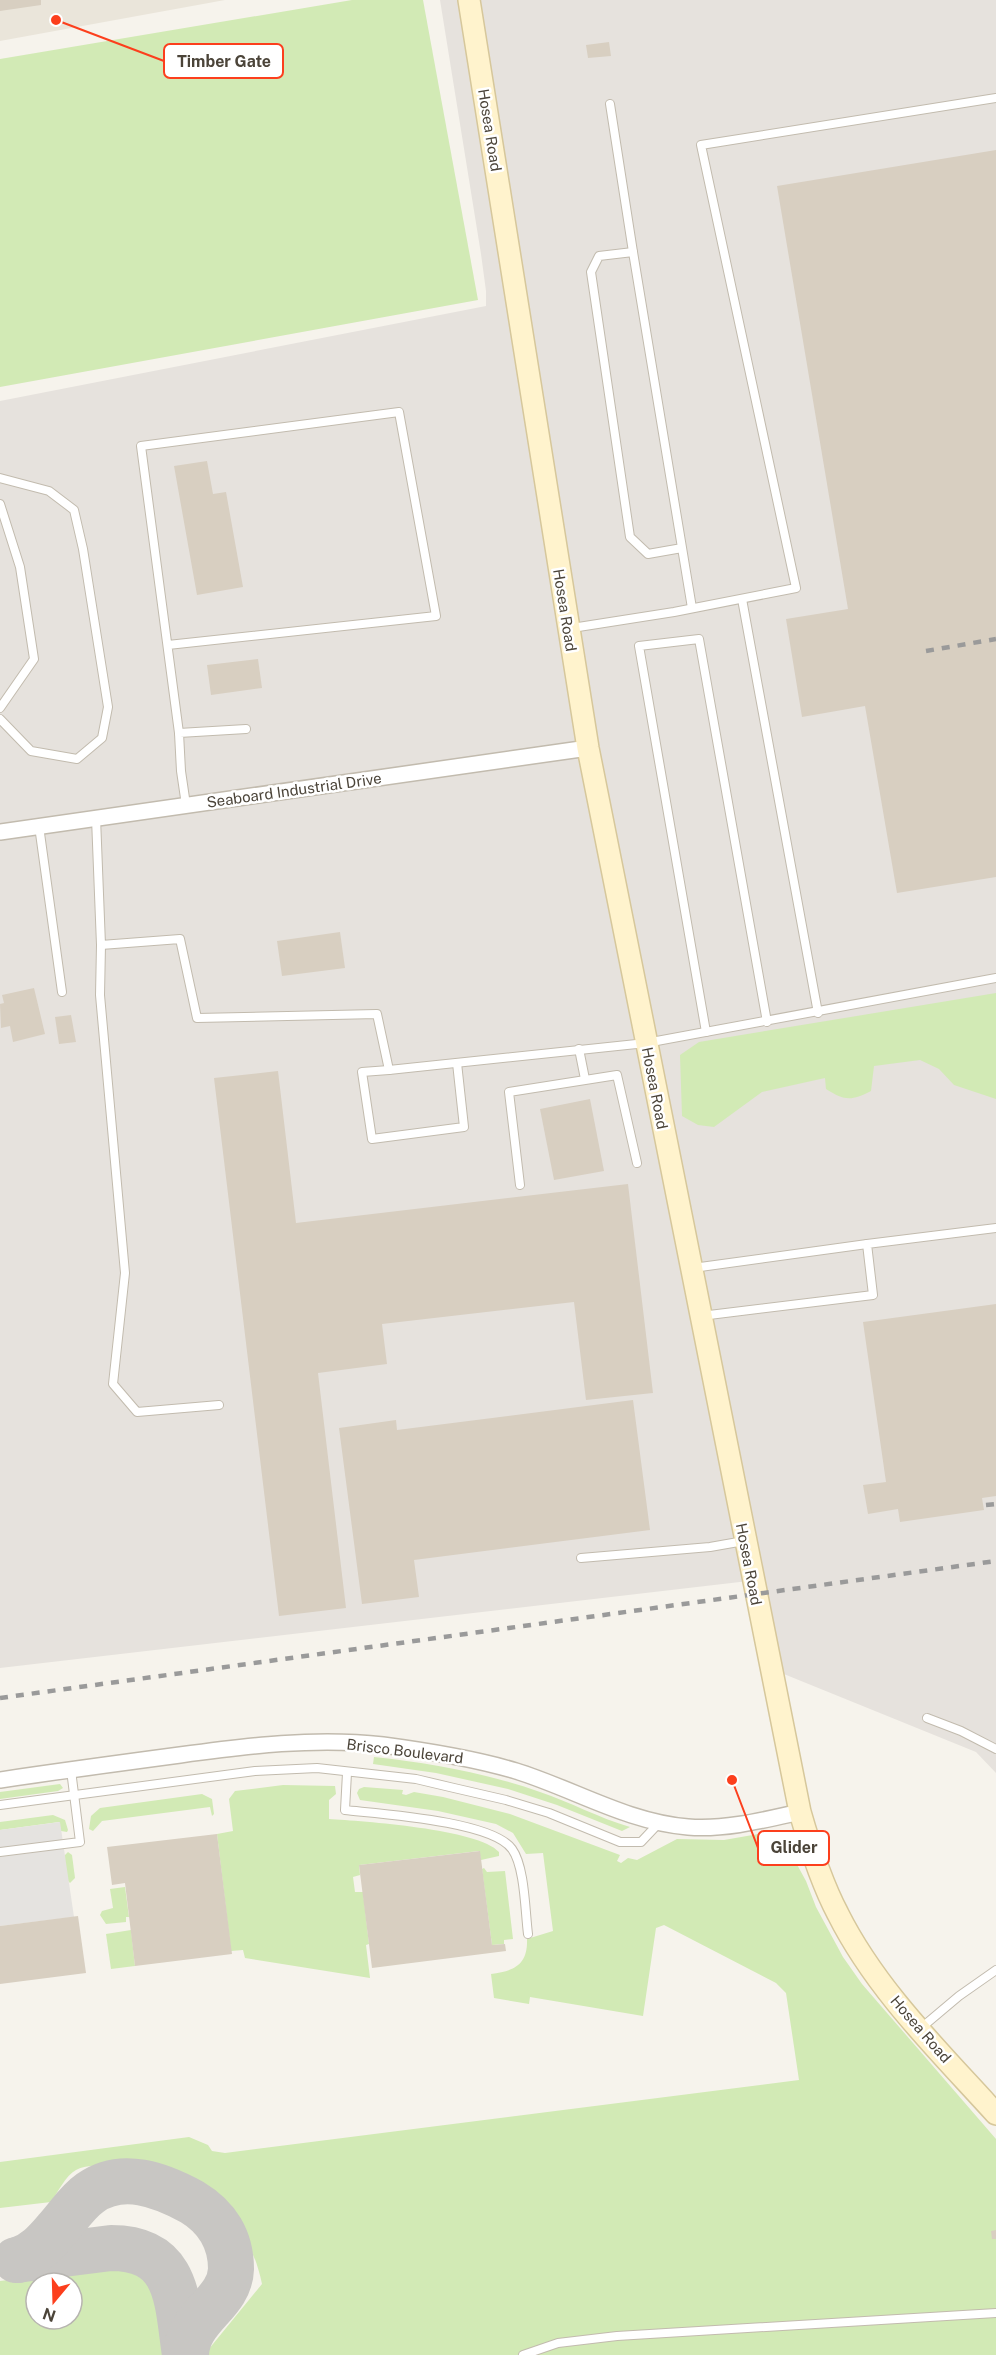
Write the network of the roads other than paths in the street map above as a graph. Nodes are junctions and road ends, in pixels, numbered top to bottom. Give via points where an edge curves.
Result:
1 (469, 0) edge
2 (996, 98) edge
3 (610, 104) dead end
4 (633, 252) junction
5 (0, 478) edge
6 (0, 504) edge
7 (682, 548) junction
8 (742, 598) junction
9 (692, 608) junction
10 (568, 628) junction
11 (168, 645) junction
12 (0, 708) edge
13 (0, 719) edge
14 (246, 729) dead end
15 (179, 733) junction
16 (588, 748) junction
17 (186, 805) junction
18 (96, 818) junction
19 (39, 826) junction
20 (0, 832) edge
21 (101, 945) junction
22 (996, 978) edge
23 (62, 992) dead end
24 (818, 1013) junction
25 (767, 1022) junction
26 (706, 1032) junction
27 (646, 1043) junction
28 (579, 1049) junction
29 (457, 1063) junction
30 (389, 1070) junction
31 (585, 1079) junction
32 (637, 1163) dead end
33 (520, 1185) dead end
34 (996, 1228) edge
35 (867, 1244) junction
36 (690, 1268) junction
37 (700, 1317) junction
38 (219, 1405) dead end
39 (744, 1541) junction
40 (582, 1558) dead end
41 (927, 1718) dead end
42 (996, 1749) edge
43 (71, 1770) junction
44 (347, 1773) junction
45 (0, 1780) edge
46 (75, 1795) junction
47 (0, 1806) edge
48 (800, 1812) junction
49 (659, 1823) junction
50 (0, 1852) edge
51 (528, 1934) dead end
52 (996, 1970) edge
53 (920, 2029) junction
54 (996, 2114) edge
55 (996, 2313) edge
56 (523, 2355) edge

1 - 10 street, Hosea Road
2 - 8 lane via 701,146 796,588
3 - 4 lane
4 - 7 lane
4 - 7 lane via 599,256 591,272 630,537 648,554
5 - 13 lane via 49,491 74,510 108,707 102,738 77,759 31,751
6 - 12 lane via 20,567 34,658
7 - 9 lane
8 - 9 lane
8 - 24 lane
9 - 10 lane
10 - 16 street, Hosea Road
11 - 11 lane via 141,446 399,412 436,616
11 - 15 lane
14 - 15 lane
15 - 17 lane
16 - 17 street, Seaboard Industrial Drive
16 - 27 street, Hosea Road
17 - 18 street, Seaboard Industrial Drive
18 - 19 street, Seaboard Industrial Drive
18 - 21 lane
19 - 20 street, Seaboard Industrial Drive
19 - 23 lane
21 - 30 lane via 180,939 197,1018 376,1014
21 - 38 lane via 100,995 125,1273 113,1384 137,1412
22 - 24 lane
24 - 25 lane
25 - 26 lane
25 - 26 lane via 699,639 639,646
26 - 27 lane
27 - 28 lane
27 - 36 street, Hosea Road
28 - 29 lane
28 - 31 lane
29 - 30 lane
29 - 30 lane via 464,1127 372,1139 362,1072
31 - 32 lane via 617,1075
31 - 33 lane via 508,1092
34 - 35 lane
35 - 36 lane
35 - 37 lane via 873,1295
36 - 37 street, Hosea Road
37 - 39 street, Hosea Road
39 - 40 lane
39 - 48 street, Hosea Road
41 - 42 lane
43 - 45 street, Brisco Boulevard
43 - 46 lane
43 - 49 street, Brisco Boulevard via 279,1744 380,1745 466,1758 517,1772
44 - 46 lane via 317,1768 255,1771
44 - 49 lane via 416,1779 506,1800 620,1842 641,1842
44 - 51 lane via 345,1810 472,1828 505,1841 519,1863
46 - 47 lane
46 - 50 lane via 80,1842
48 - 49 street, Brisco Boulevard via 707,1828
48 - 53 street, Hosea Road via 816,1865 838,1916 876,1976
52 - 53 lane
53 - 54 street, Hosea Road
55 - 56 lane via 616,2336 558,2343

